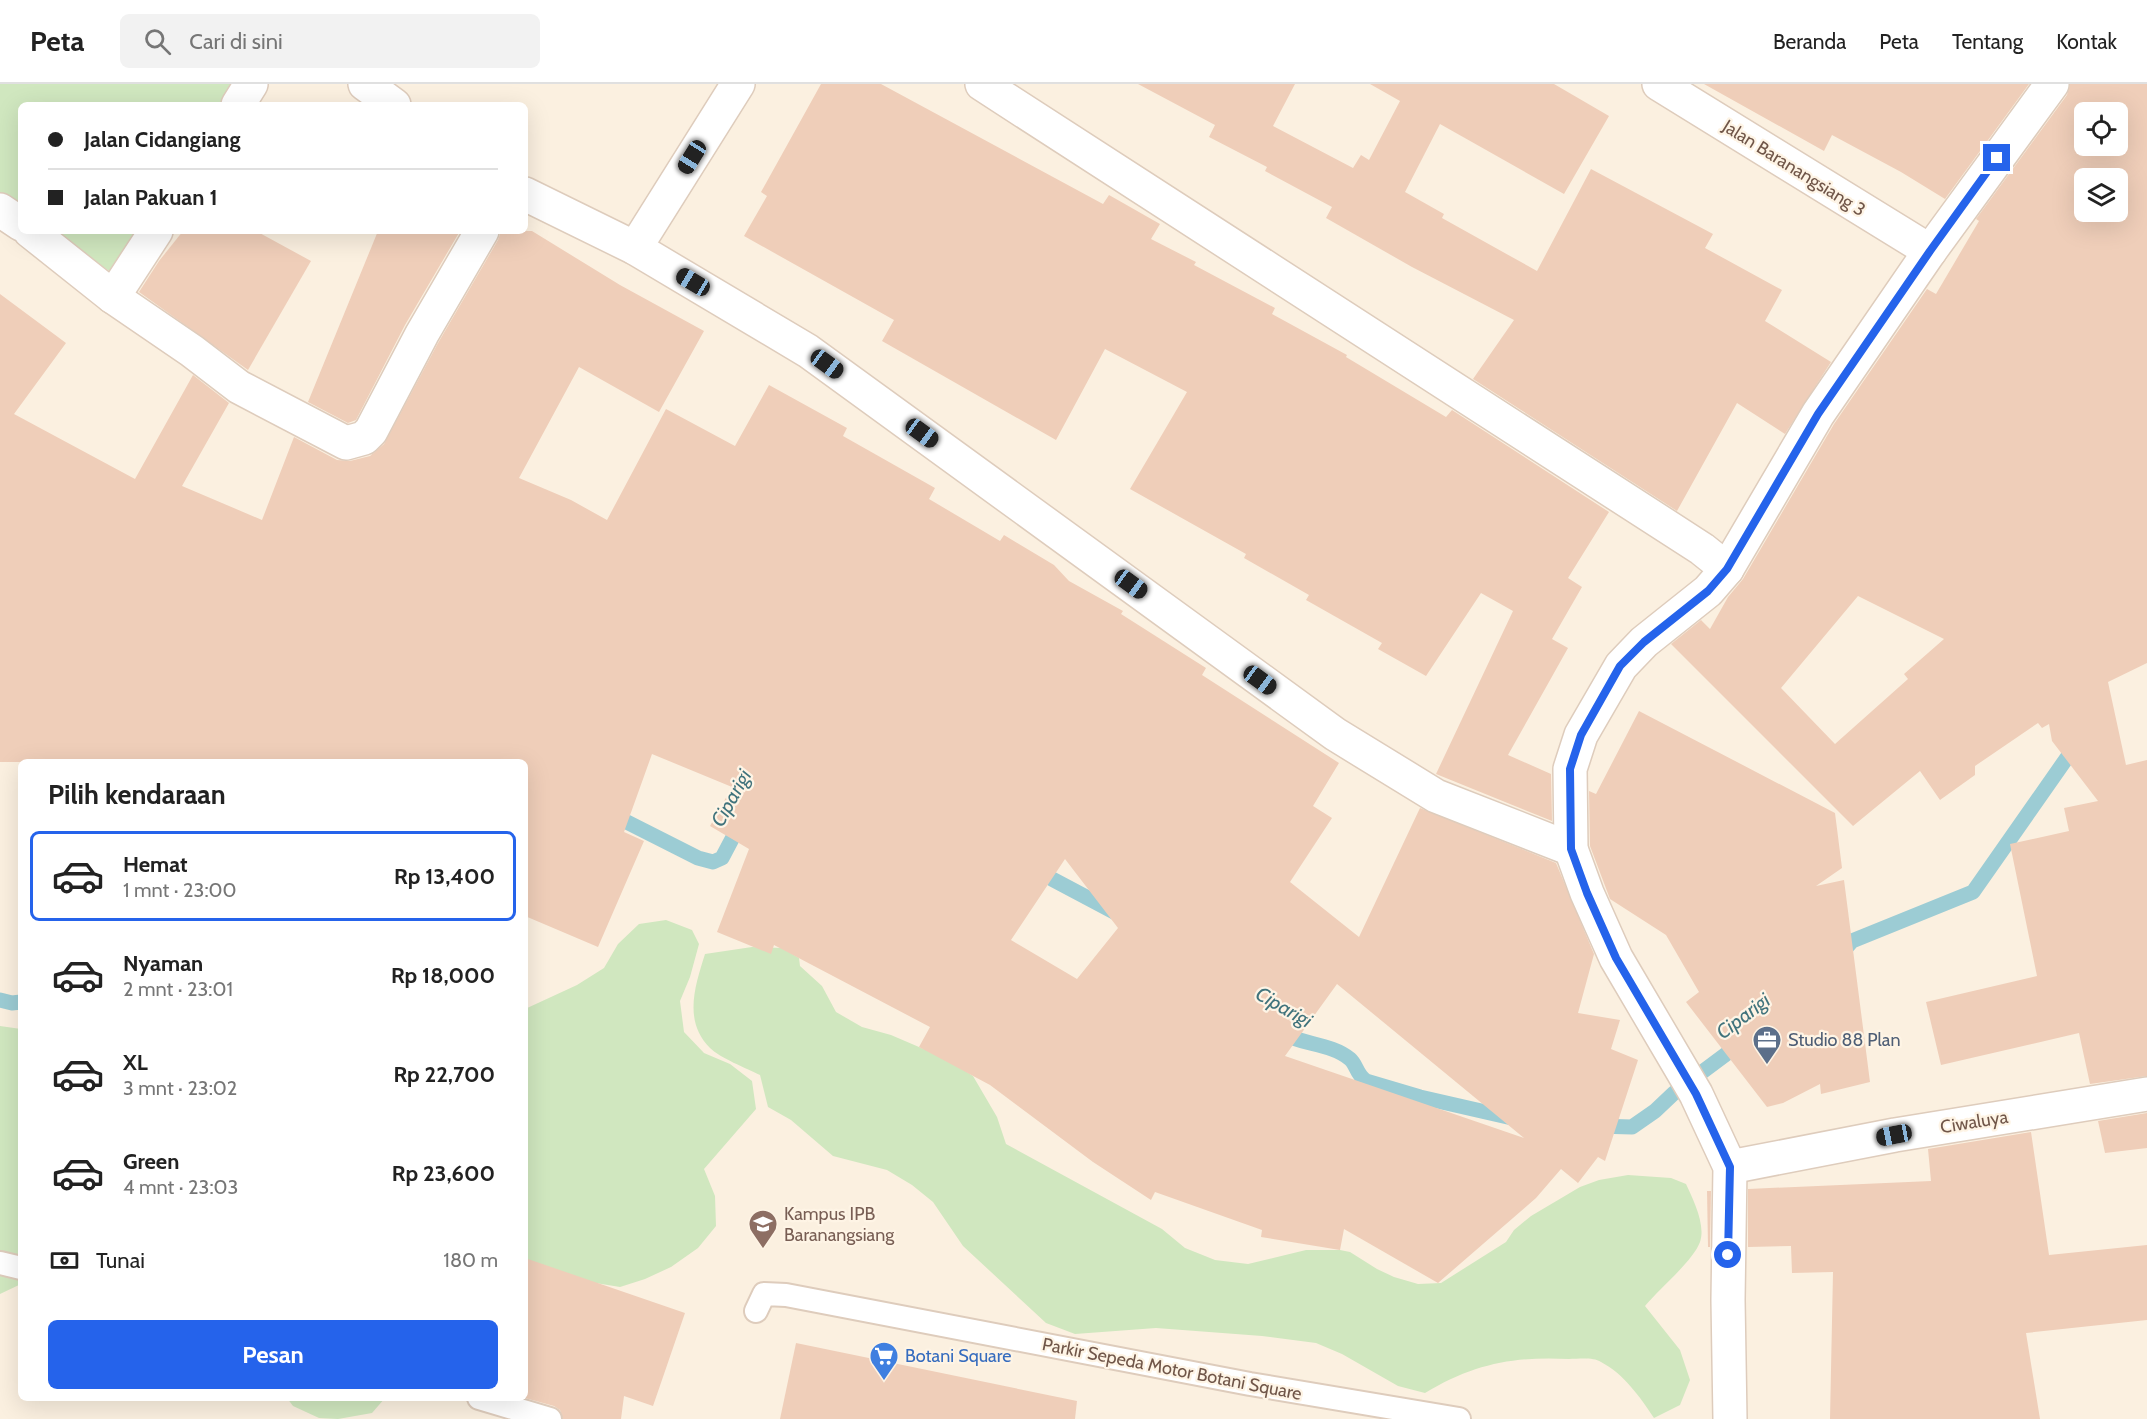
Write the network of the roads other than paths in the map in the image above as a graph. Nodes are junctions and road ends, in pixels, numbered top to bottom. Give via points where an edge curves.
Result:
1 (251, 84) edge
2 (365, 84) edge
3 (738, 84) edge
4 (982, 84) edge
5 (2052, 84) edge
6 (1671, 87) edge
7 (240, 102) edge
8 (390, 102) edge
9 (528, 195) edge
10 (0, 210) edge
11 (18, 222) edge
12 (34, 234) edge
13 (154, 234) edge
14 (480, 234) edge
15 (635, 248) junction
16 (1930, 251) junction
17 (113, 297) junction
18 (1727, 569) junction
19 (1571, 849) junction
20 (2147, 1094) edge
21 (1730, 1167) junction
22 (0, 1263) edge
23 (18, 1267) edge
24 (756, 1311) dead end
25 (489, 1401) edge
26 (550, 1419) edge
27 (1459, 1419) edge
28 (1730, 1419) edge

1 - 7 street
2 - 8 street
3 - 15 street
4 - 18 street
5 - 16 street
6 - 16 street, Jalan Baranangsiang 3
9 - 15 street
10 - 11 street
12 - 17 street
13 - 17 street
14 - 17 street via 371,431 354,442 334,438 239,387
15 - 19 street via 808,351 1335,734 1436,796
16 - 18 street via 1818,414
18 - 19 street via 1708,591 1620,666 1604,693 1581,735 1570,769
19 - 21 street via 1616,958 1696,1094
20 - 21 street, Ciwaluya via 1894,1135
21 - 28 street
22 - 23 lane
24 - 27 lane, Parkir Sepeda Motor Botani Square via 764,1294 786,1295 1250,1384
25 - 26 lane

